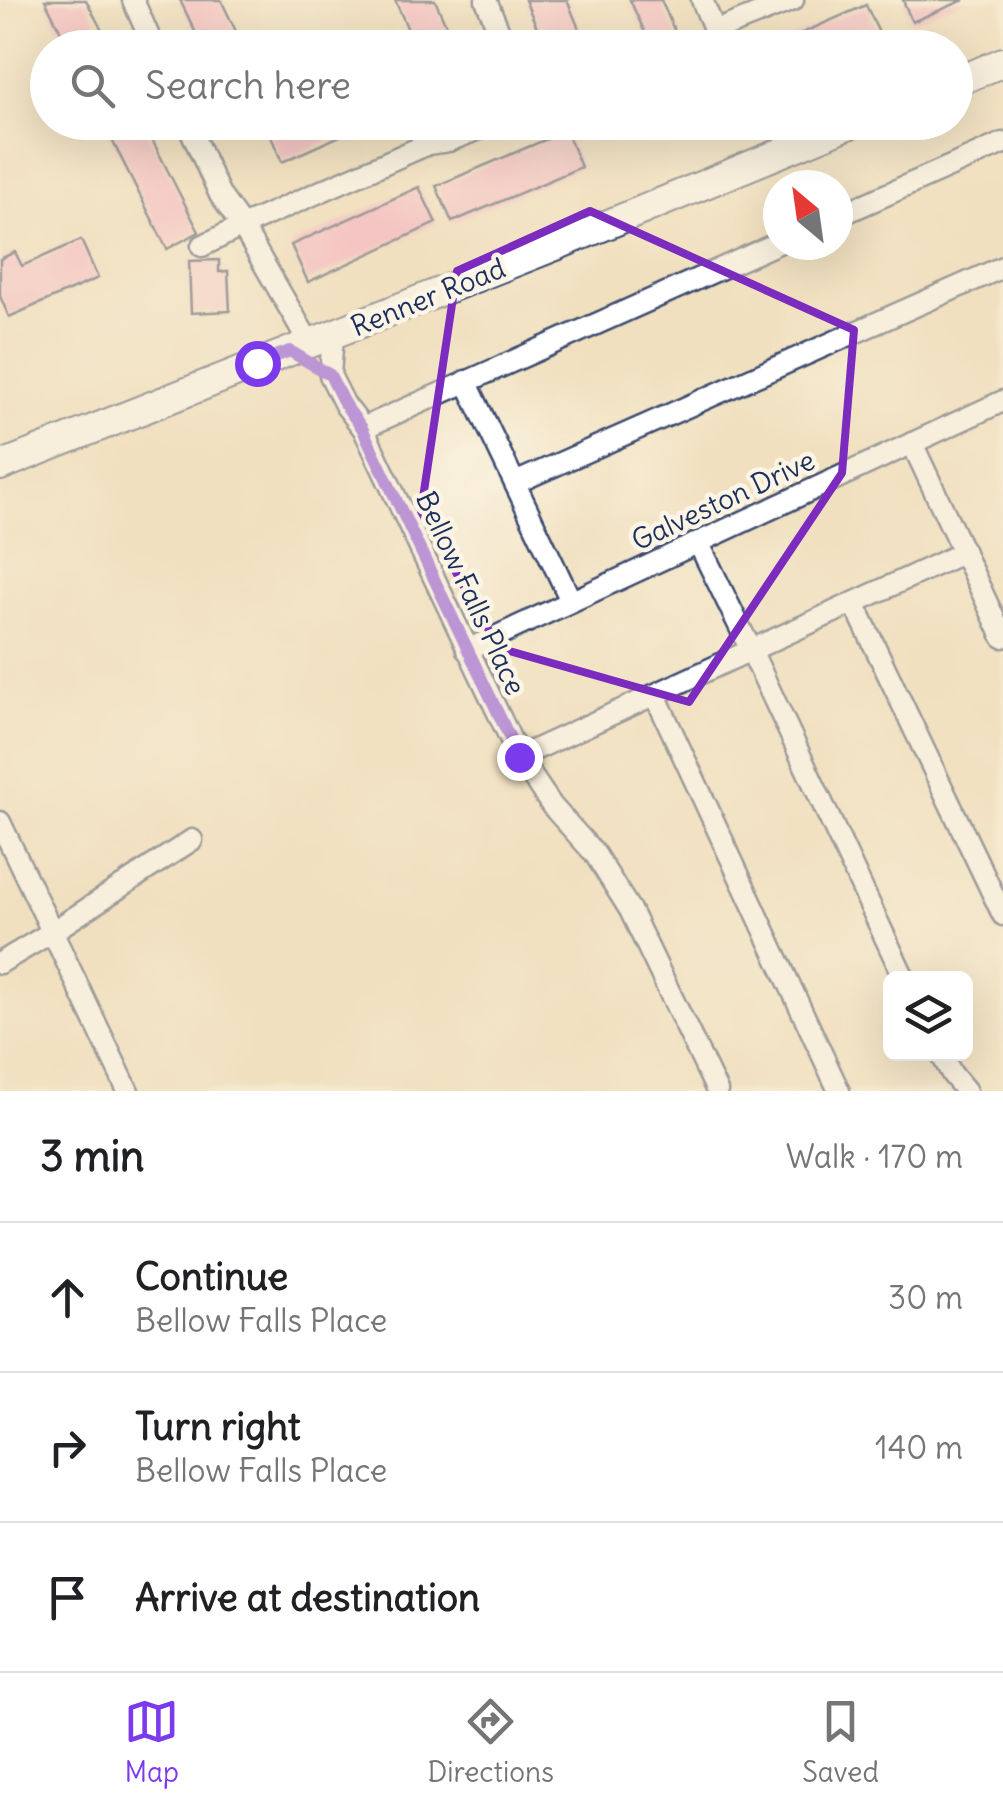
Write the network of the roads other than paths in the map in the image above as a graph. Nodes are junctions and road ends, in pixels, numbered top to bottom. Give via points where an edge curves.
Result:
1 (133, 0) edge
2 (486, 0) edge
3 (702, 0) edge
4 (792, 0) edge
5 (146, 30) edge
6 (498, 30) edge
7 (714, 30) edge
8 (735, 30) edge
9 (1003, 62) edge
10 (973, 75) edge
11 (195, 140) edge
12 (452, 140) edge
13 (812, 140) edge
14 (1003, 143) edge
15 (853, 209) edge
16 (242, 226) junction
17 (202, 246) dead end
18 (763, 250) edge
19 (1003, 267) edge
20 (311, 343) junction
21 (330, 375) junction
22 (466, 380) junction
23 (1003, 401) edge
24 (362, 428) junction
25 (912, 444) junction
26 (0, 466) edge
27 (515, 483) junction
28 (698, 542) junction
29 (964, 552) junction
30 (571, 601) junction
31 (854, 603) junction
32 (1003, 637) edge
33 (466, 650) junction
34 (751, 650) junction
35 (654, 695) junction
36 (519, 757) junction
37 (0, 822) edge
38 (192, 840) dead end
39 (1003, 915) edge
40 (52, 932) junction
41 (0, 963) edge
42 (901, 971) edge
43 (945, 1061) edge
44 (128, 1091) edge
45 (716, 1091) edge
46 (839, 1091) edge
47 (966, 1091) edge

1 - 5 street
2 - 6 street
3 - 7 street
4 - 8 street
9 - 10 main road
11 - 16 street
12 - 16 street via 428,144
13 - 20 main road, Renner Road
14 - 15 street
16 - 17 street
16 - 20 street
18 - 22 street
19 - 27 street
20 - 21 street, Bellow Falls Place
20 - 21 street
20 - 26 main road, Renner Road
21 - 24 street, Bellow Falls Place
22 - 24 street
22 - 27 street
23 - 25 street, Galveston Drive
24 - 33 street, Bellow Falls Place
25 - 28 street, Galveston Drive
25 - 29 street
27 - 30 street
28 - 30 street, Galveston Drive
28 - 34 street
29 - 31 street
29 - 32 street
30 - 33 street, Galveston Drive
31 - 34 street
31 - 39 street
33 - 36 street, Bellow Falls Place
34 - 35 street
34 - 42 street
35 - 36 street
35 - 46 street
36 - 45 street, Bellow Falls Place via 596,854 630,910
37 - 40 street
38 - 40 street
40 - 41 street
40 - 44 street
43 - 47 street

